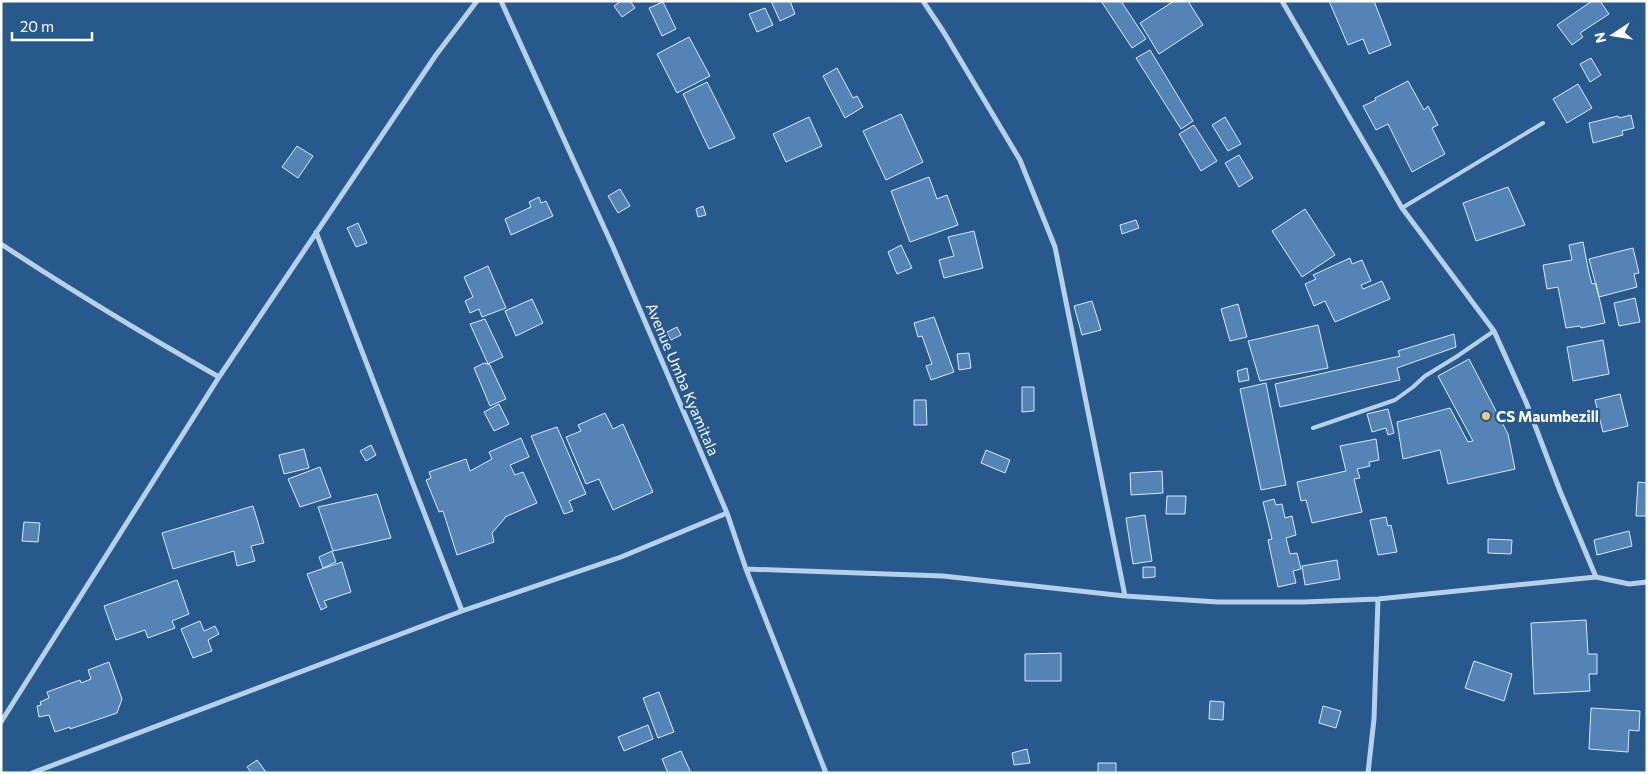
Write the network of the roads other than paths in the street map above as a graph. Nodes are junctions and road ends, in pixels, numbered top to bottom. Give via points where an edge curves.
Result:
1 (477, 1) edge
2 (500, 1) edge
3 (923, 1) edge
4 (1282, 1) edge
5 (1543, 123) dead end
6 (1402, 208) junction
7 (316, 232) junction
8 (1, 244) edge
9 (1494, 331) junction
10 (220, 377) junction
11 (1312, 428) dead end
12 (727, 513) junction
13 (746, 569) junction
14 (1596, 577) junction
15 (1647, 582) edge
16 (1125, 596) junction
17 (1378, 599) junction
18 (462, 611) junction
19 (1, 722) edge
20 (32, 773) edge
21 (826, 773) edge
22 (1368, 773) edge

1 - 7 street via 436,55
2 - 12 street, Avenue Umba Kyamitala via 613,247
3 - 16 street via 1020,160 1056,246
4 - 6 street
5 - 6 lane
6 - 9 street
7 - 10 street
7 - 18 street
8 - 10 street via 73,292
9 - 11 lane via 1425,376 1395,400
9 - 14 street
10 - 19 street
12 - 13 street, Avenue Umba Kyamitala
12 - 18 street via 621,557
13 - 16 street via 943,576
13 - 21 street, Avenue Umba Kyamitala
14 - 15 street via 1629,584
14 - 17 street
16 - 17 street via 1218,602
17 - 22 street via 1374,719
18 - 20 street

